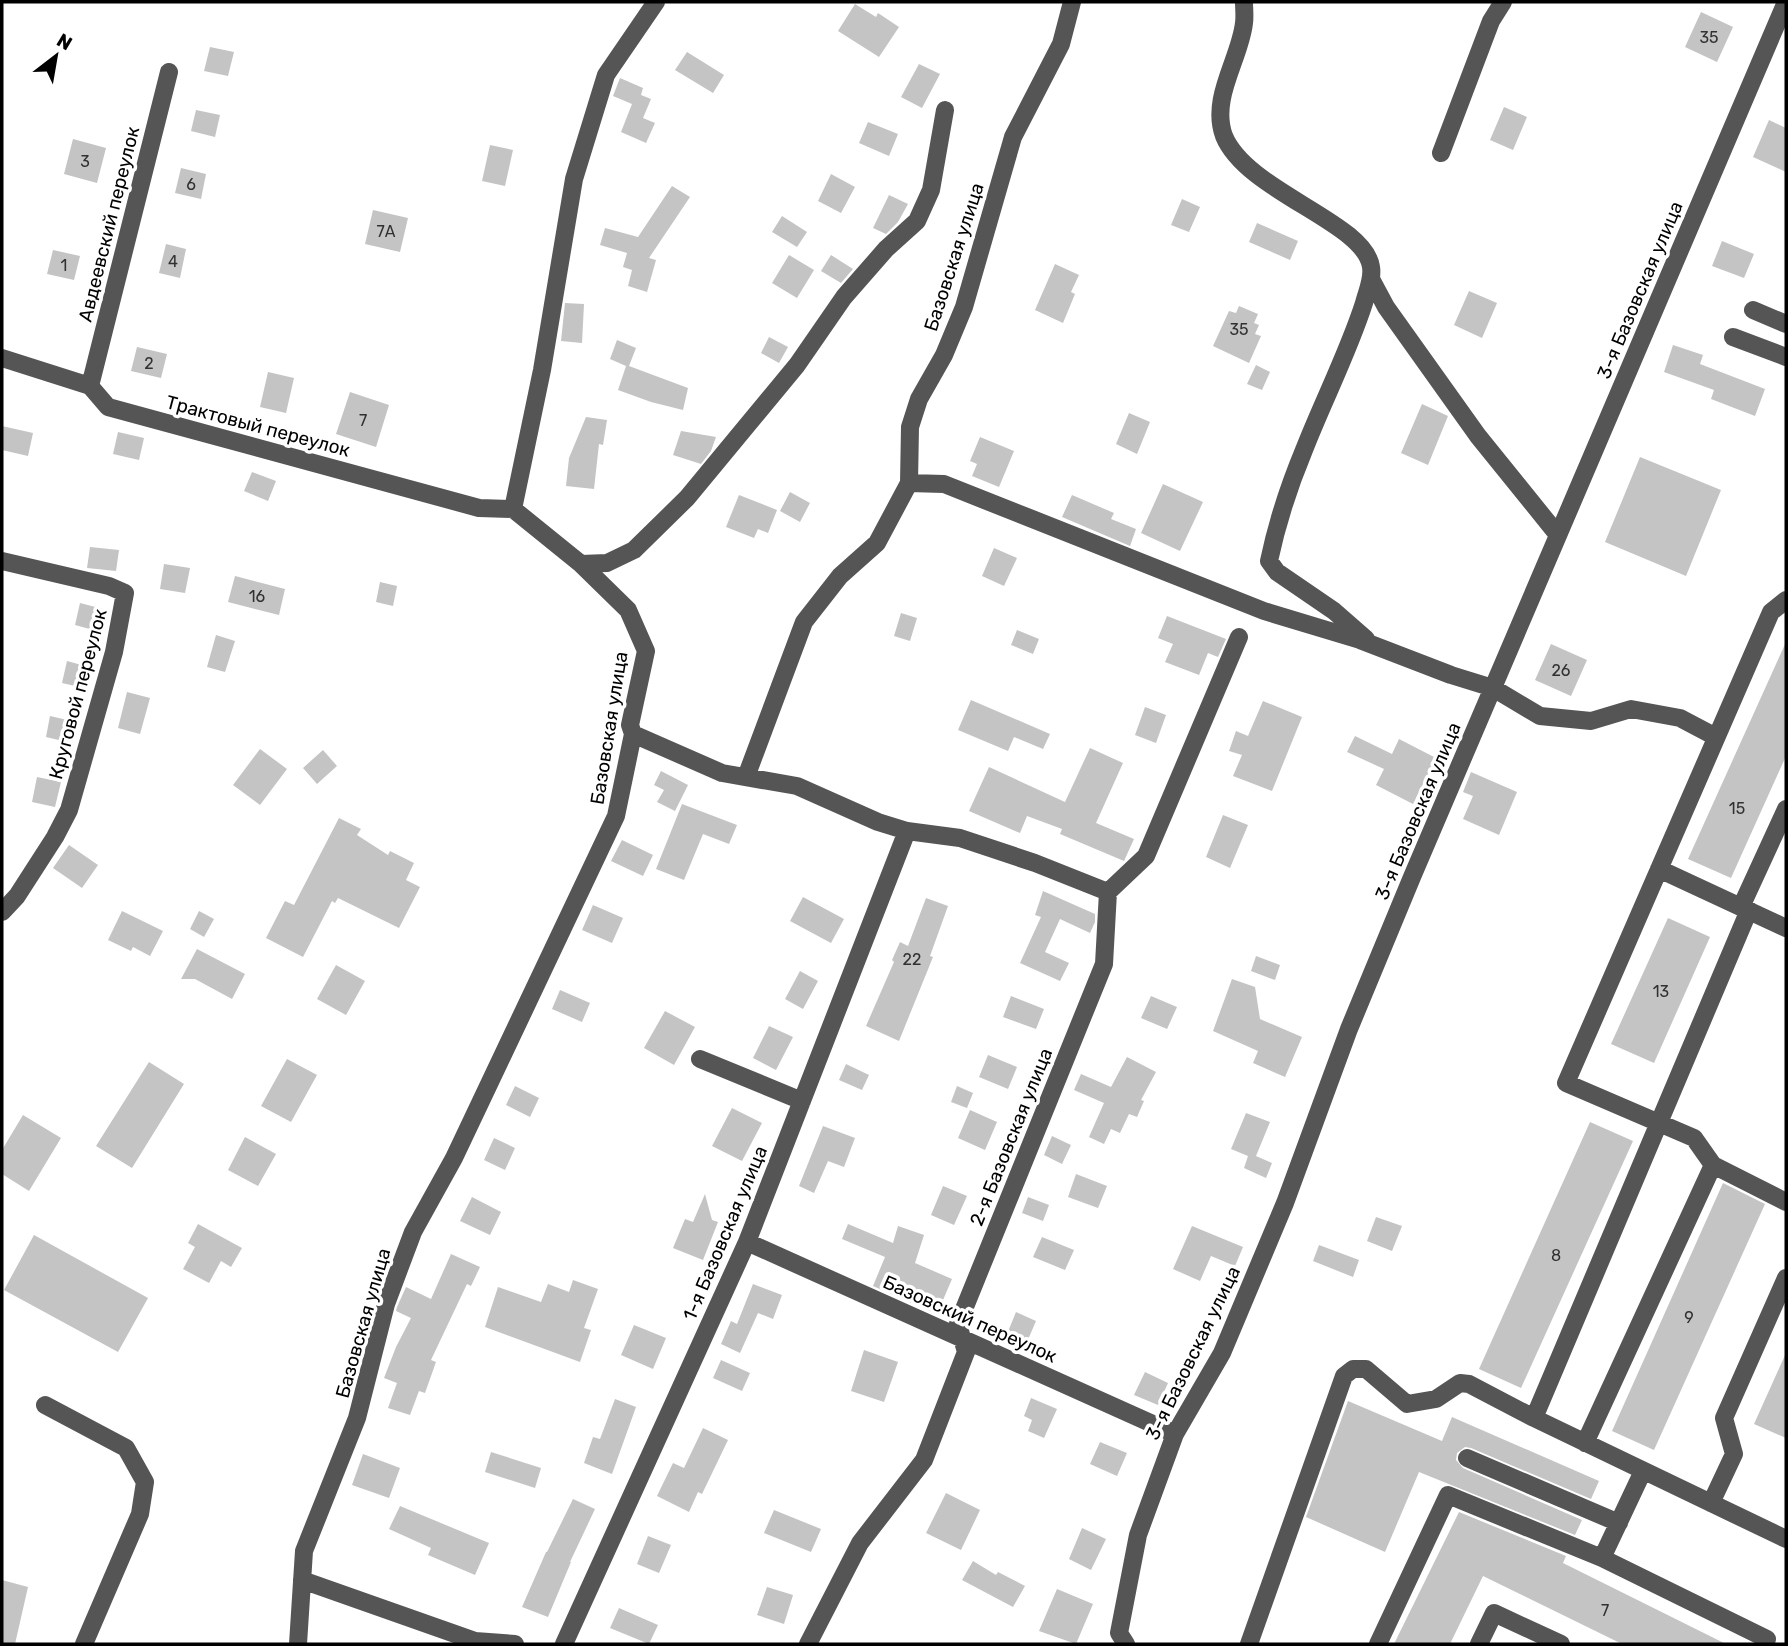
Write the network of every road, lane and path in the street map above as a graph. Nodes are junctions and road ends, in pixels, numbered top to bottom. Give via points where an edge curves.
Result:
1 (656, 2) edge
2 (1072, 2) edge
3 (1244, 2) edge
4 (1503, 2) edge
5 (1786, 2) edge
6 (169, 72) dead end
7 (945, 110) dead end
8 (1441, 153) dead end
9 (1371, 279) junction
10 (1753, 310) dead end
11 (1786, 324) edge
12 (1733, 337) dead end
13 (1786, 357) edge
14 (2, 358) edge
15 (90, 386) junction
16 (909, 483) junction
17 (513, 509) junction
18 (1559, 535) junction
19 (2, 561) edge
20 (581, 564) junction
21 (1786, 600) edge
22 (1239, 637) dead end
23 (1374, 646) junction
24 (1493, 688) junction
25 (631, 729) junction
26 (1716, 737) junction
27 (746, 777) junction
28 (1786, 809) edge
29 (907, 831) junction
30 (1659, 869) junction
31 (1108, 892) junction
32 (1745, 908) junction
33 (2, 912) edge
34 (1786, 927) edge
35 (700, 1059) dead end
36 (802, 1101) junction
37 (1659, 1123) junction
38 (1713, 1165) junction
39 (1786, 1202) edge
40 (747, 1242) junction
41 (1786, 1278) edge
42 (962, 1338) junction
43 (46, 1405) dead end
44 (1534, 1419) junction
45 (1175, 1434) junction
46 (1585, 1443) junction
47 (1467, 1458) dead end
48 (1643, 1471) junction
49 (1711, 1503) junction
50 (1619, 1523) junction
51 (1786, 1538) edge
52 (1602, 1558) junction
53 (302, 1580) junction
54 (472, 1643) edge
55 (1770, 1643) edge
56 (84, 1644) edge
57 (298, 1644) edge
58 (515, 1644) edge
59 (564, 1644) edge
60 (808, 1644) edge
61 (1126, 1644) edge
62 (1249, 1644) edge
63 (1378, 1644) edge
64 (1479, 1644) edge
65 (1561, 1644) edge

1 - 17 street via 606,75 574,179
2 - 16 street, Базовская улица via 1061,44 1013,137 964,307 919,399 910,427
3 - 9 street via 1244,23 1221,106 1224,135 1245,166 1361,246 1371,264
4 - 8 street via 1491,21
5 - 18 street, 3-я Базовская улица
6 - 15 street, Авдеевский переулок
7 - 20 street via 931,190 917,221 844,297 797,365 687,498 634,550 607,563
9 - 18 street via 1478,436
9 - 23 street via 1356,328 1302,453 1276,526 1269,561 1277,572 1334,611
10 - 11 street
12 - 13 street
14 - 15 street, Трактовый переулок
15 - 17 street, Трактовый переулок via 108,407 479,508
16 - 23 street via 944,484 1264,611
16 - 27 street, Базовская улица via 877,543 840,576 804,622
17 - 20 street, Базовская улица
18 - 24 street, 3-я Базовская улица
19 - 33 street, Круговой переулок via 125,593 114,653 69,810 17,896
20 - 25 street, Базовская улица via 628,610 646,651
21 - 26 street via 1771,612
22 - 31 street via 1146,856
23 - 24 street
24 - 26 street via 1540,716 1591,721 1631,709 1680,718
24 - 45 street, 3-я Базовская улица via 1349,1029 1285,1203 1222,1353
25 - 27 street via 722,772
25 - 53 street, Базовская улица via 616,816 454,1158 413,1232 386,1304 357,1418 304,1551
26 - 30 street
27 - 29 street via 797,786
28 - 32 street
29 - 31 street via 960,838
29 - 36 street, 1-я Базовская улица
30 - 32 street
30 - 37 street via 1566,1083
31 - 42 street, 2-я Базовская улица via 1104,964 958,1324
32 - 34 street
32 - 37 street
35 - 36 street
36 - 40 street, 1-я Базовская улица
37 - 38 street via 1694,1138
37 - 44 street
38 - 39 street
38 - 46 street
40 - 42 street, Базовский переулок
40 - 59 street, 1-я Базовская улица
41 - 49 street via 1724,1419 1734,1454
42 - 45 street, Базовский переулок
42 - 60 street, 2-я Базовская улица via 966,1352 924,1460 860,1543
43 - 56 street via 126,1448 145,1482 140,1514
44 - 46 street
44 - 62 street via 1469,1384 1461,1383 1436,1399 1407,1404 1366,1369 1353,1369 1344,1376
45 - 61 street, 3-я Базовская улица via 1138,1535 1119,1633
46 - 48 street
47 - 50 street
48 - 49 street
48 - 50 street
49 - 51 street
50 - 52 street
52 - 55 street
52 - 63 street via 1448,1495
53 - 54 street
53 - 57 street, Базовская улица
54 - 58 street
64 - 65 street via 1494,1613

